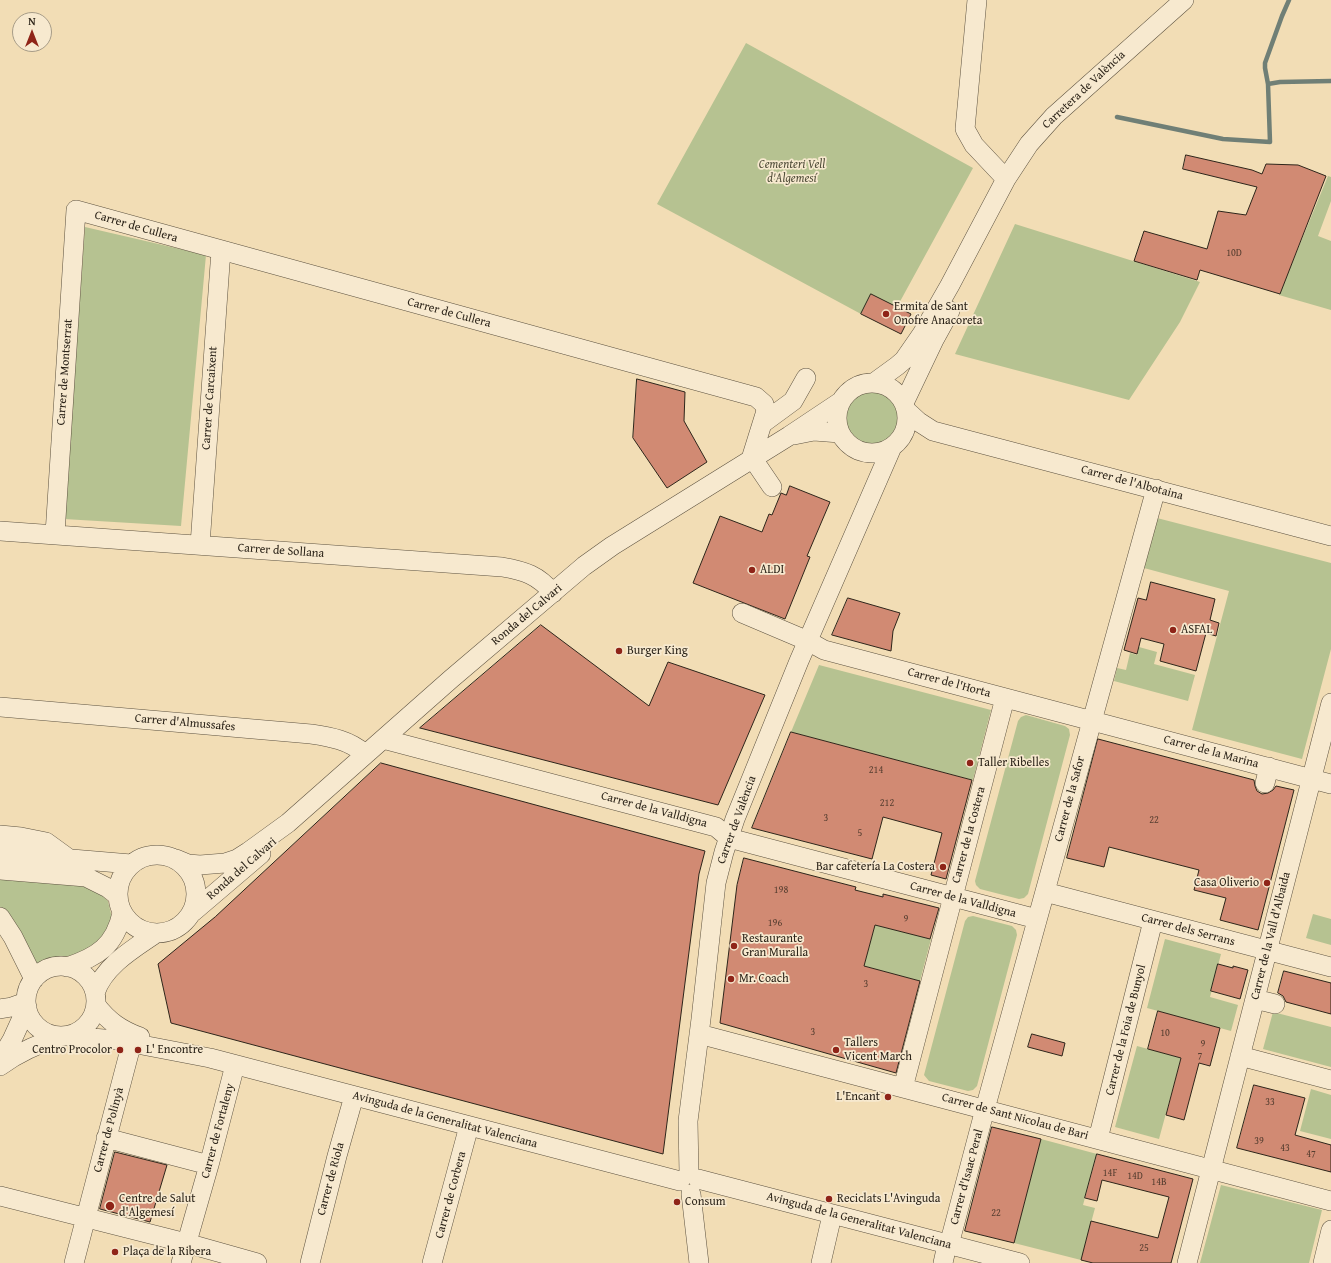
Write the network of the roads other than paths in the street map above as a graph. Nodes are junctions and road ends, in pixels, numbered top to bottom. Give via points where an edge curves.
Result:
1 (977, 0) edge
2 (1184, 0) edge
3 (1006, 179) junction
4 (76, 210) joint
5 (988, 214) junction
6 (221, 250) junction
7 (806, 378) dead end
8 (875, 382) junction
9 (840, 402) junction
10 (906, 407) junction
11 (807, 409) junction
12 (767, 420) junction
13 (933, 430) junction
14 (840, 433) junction
15 (789, 436) junction
16 (897, 442) junction
17 (864, 452) junction
18 (752, 459) junction
19 (772, 487) dead end
20 (874, 488) junction
21 (1156, 489) junction
22 (0, 530) edge
23 (55, 534) junction
24 (1331, 536) edge
25 (200, 545) junction
26 (553, 593) junction
27 (742, 613) dead end
28 (808, 641) junction
29 (1005, 698) junction
30 (1331, 703) edge
31 (0, 707) edge
32 (1092, 721) junction
33 (1325, 730) edge
34 (382, 738) junction
35 (365, 754) junction
36 (1312, 778) junction
37 (1331, 784) edge
38 (288, 824) junction
39 (0, 835) edge
40 (728, 838) junction
41 (0, 853) edge
42 (69, 859) junction
43 (176, 859) junction
44 (131, 864) junction
45 (0, 870) edge
46 (1045, 892) junction
47 (953, 897) junction
48 (120, 905) junction
49 (193, 912) junction
50 (0, 917) edge
51 (1037, 919) junction
52 (1154, 921) junction
53 (155, 934) junction
54 (1268, 950) junction
55 (67, 967) junction
56 (1331, 967) edge
57 (34, 979) junction
58 (96, 999) junction
59 (1255, 999) junction
60 (1275, 1004) dead end
61 (26, 1005) junction
62 (0, 1009) edge
63 (699, 1034) junction
64 (65, 1036) junction
65 (132, 1042) junction
66 (1234, 1054) junction
67 (0, 1057) edge
68 (210, 1058) junction
69 (235, 1065) junction
70 (1331, 1080) edge
71 (903, 1088) junction
72 (354, 1096) junction
73 (985, 1109) junction
74 (469, 1126) junction
75 (106, 1138) junction
76 (1098, 1139) junction
77 (209, 1166) junction
78 (1212, 1169) junction
79 (691, 1183) junction
80 (0, 1196) edge
81 (1331, 1201) edge
82 (86, 1217) junction
83 (830, 1224) junction
84 (1331, 1230) edge
85 (186, 1243) junction
86 (946, 1254) edge
87 (697, 1259) edge
88 (74, 1263) edge
89 (181, 1263) edge
90 (258, 1263) edge
91 (310, 1263) edge
92 (432, 1263) edge
93 (821, 1263) edge
94 (979, 1263) edge
95 (1020, 1263) edge
96 (1187, 1263) edge
97 (1323, 1263) edge

1 - 3 street via 965,129 974,145
2 - 3 street, Carretera de València via 1054,116 1029,144
3 - 5 street, Carretera de València
4 - 6 street, Carrer de Cullera
4 - 23 street, Carrer de Montserrat
5 - 8 street, Carretera de València via 922,334 900,363
5 - 10 street, Carretera de València via 961,290 934,340
6 - 12 street, Carrer de Cullera via 756,397 765,408
6 - 25 street, Carrer de Carcaixent
7 - 11 street
8 - 9 street via 854,387
8 - 10 street via 892,389
9 - 11 street
9 - 14 street via 837,412
10 - 13 street, Carrer de l'Albotaina via 918,422
10 - 16 street via 906,427
11 - 12 street
11 - 15 street, Ronda del Calvari
12 - 18 street, Carrer de Cullera
13 - 16 street, Carrer de l'Albotaina via 917,432
13 - 21 street, Carrer de l'Albotaina
14 - 15 street via 814,431
14 - 17 street via 852,447
15 - 18 street, Ronda del Calvari
16 - 17 street via 887,450 876,453
16 - 20 street, Carrer de València
17 - 20 street, Carrer de València via 873,469
18 - 19 street
18 - 26 street, Ronda del Calvari via 612,546
20 - 28 street, Carrer de València
21 - 24 street, Carrer de l'Albotaina
21 - 32 street, Carrer de la Safor
22 - 23 street, Carrer de Sollana
23 - 25 street, Carrer de Sollana
25 - 26 street, Carrer de Sollana via 502,567 535,576
26 - 34 street, Ronda del Calvari
27 - 28 street, Carrer de l'Horta
28 - 29 street, Carrer de l'Horta via 824,650
28 - 40 street, Carrer de València
29 - 32 street, Carrer de l'Horta
29 - 47 street, Carrer de la Costera
30 - 33 street, Carrer de la Vall d'Albaida
31 - 35 street, Carrer d'Almussafes via 311,734 344,740 357,746
32 - 36 street, Carrer de la Marina via 1267,775
32 - 46 street, Carrer de la Safor
33 - 36 street, Carrer de la Vall d'Albaida
34 - 35 street, Ronda del Calvari
34 - 40 street, Carrer de la Valldigna via 716,827
35 - 38 street, Ronda del Calvari
36 - 37 street, Carrer de la Marina
36 - 54 street, Carrer de la Vall d'Albaida
38 - 43 street, Ronda del Calvari via 237,859 225,863 200,866
38 - 49 street, Ronda del Calvari via 276,840
39 - 42 street via 46,842
40 - 47 street, Carrer de la Valldigna
40 - 63 street, Carrer de València via 716,883
41 - 42 street
42 - 44 street
43 - 44 street via 158,855 148,856
43 - 49 street via 188,869 195,882 197,892
44 - 48 street via 119,885
45 - 48 street via 86,877 108,888
46 - 51 street, Carrer de la Safor
46 - 52 street, Carrer dels Serrans
47 - 51 street, Carrer de la Valldigna
47 - 71 street, Carrer de la Costera
48 - 53 street via 128,921 136,928
48 - 55 street via 116,934 104,949 82,962
49 - 53 street via 177,928
50 - 57 street
51 - 73 street, Carrer de la Safor
52 - 54 street, Carrer dels Serrans
52 - 76 street, Carrer de la Foia de Bunyol via 1134,1027
53 - 58 street via 130,951 108,971 100,982
54 - 56 street, Carrer dels Serrans
54 - 59 street, Carrer de la Vall d'Albaida
55 - 57 street via 49,969
55 - 58 street via 82,973 88,979
57 - 61 street via 27,992
58 - 64 street via 94,1012 87,1025 74,1034
58 - 68 street, Avinguda de la Generalitat Valenciana via 111,1022 126,1032
59 - 60 street
59 - 66 street, Carrer de la Vall d'Albaida
61 - 62 street
61 - 64 street via 37,1027 50,1034
61 - 67 street via 12,1040
63 - 71 street, Carrer de Sant Nicolau de Bari
63 - 79 street, Carrer de València via 688,1121
64 - 65 street, Avinguda de la Generalitat Valenciana
64 - 67 street
65 - 68 street, Avinguda de la Generalitat Valenciana
65 - 75 street, Carrer de Polinyà
66 - 70 street
66 - 78 street, Carrer de la Vall d'Albaida
68 - 69 street, Avinguda de la Generalitat Valenciana
69 - 72 street, Avinguda de la Generalitat Valenciana
69 - 77 street, Carrer de Fortaleny
71 - 73 street, Carrer de Sant Nicolau de Bari
72 - 74 street, Avinguda de la Generalitat Valenciana
72 - 91 street, Carrer de Riola
73 - 76 street, Carrer de Sant Nicolau de Bari
73 - 86 street, Carrer d'Isaac Peral
74 - 79 street, Avinguda de la Generalitat Valenciana
74 - 92 street, Carrer de Corbera
75 - 77 street
75 - 82 street, Carrer de Polinyà
76 - 78 street, Carrer de Sant Nicolau de Bari
77 - 85 street, Carrer de Fortaleny
78 - 81 street, Carrer de Sant Nicolau de Bari
78 - 96 street, Carrer de la Vall d'Albaida
79 - 83 street, Avinguda de la Generalitat Valenciana
79 - 86 street, Avinguda de la Generalitat Valenciana
79 - 87 street, Carrer de València
80 - 82 street
82 - 85 street
82 - 88 street
83 - 86 street, Avinguda de la Generalitat Valenciana
83 - 93 street
84 - 97 street
85 - 89 street
85 - 90 street
86 - 94 street, Avinguda de la Generalitat Valenciana
86 - 95 street, Avinguda de la Generalitat Valenciana

